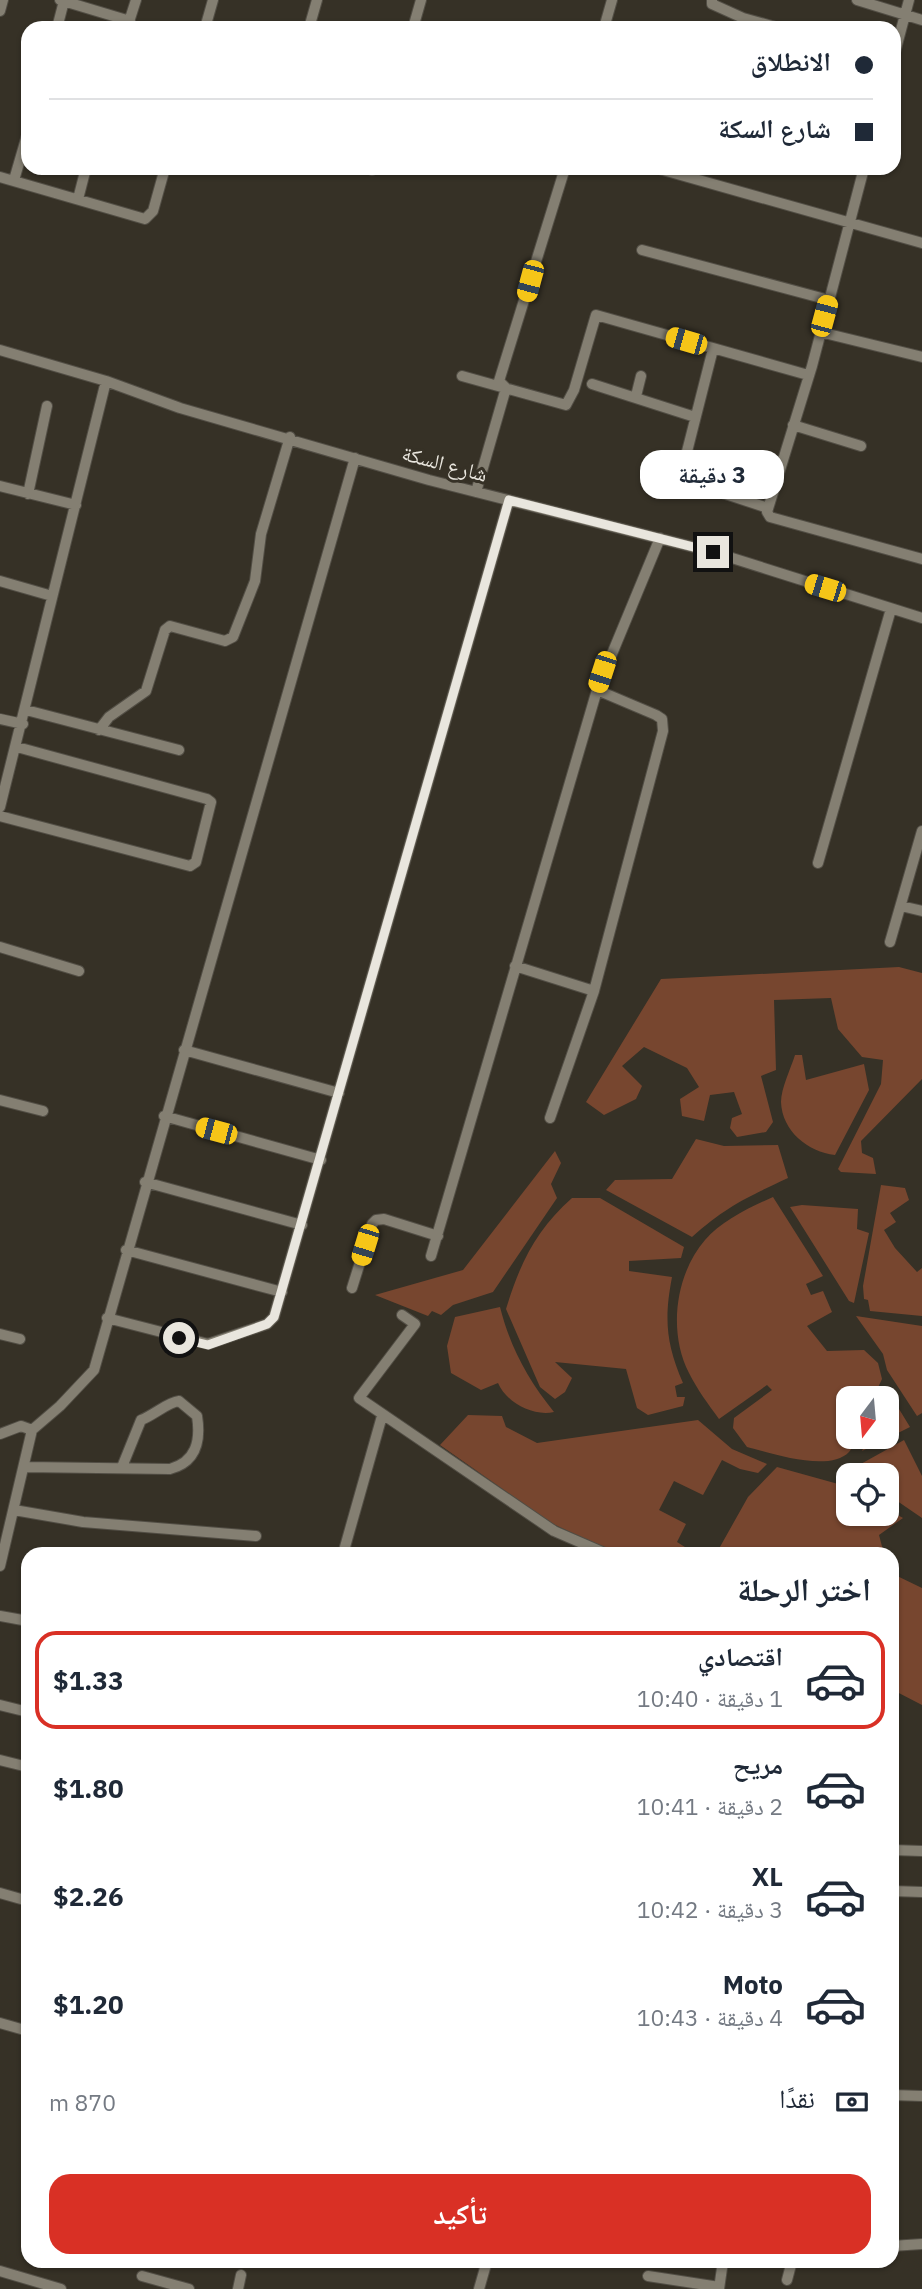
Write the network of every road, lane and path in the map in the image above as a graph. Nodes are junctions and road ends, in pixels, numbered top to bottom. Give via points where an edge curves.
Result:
1 (4, 0) edge
2 (136, 0) edge
3 (213, 0) edge
4 (317, 0) edge
5 (421, 0) edge
6 (612, 0) edge
7 (712, 0) edge
8 (857, 0) edge
9 (909, 0) edge
10 (62, 1) edge
11 (0, 11) edge
12 (905, 15) junction
13 (922, 20) edge
14 (58, 21) edge
15 (120, 21) edge
16 (130, 21) edge
17 (207, 21) edge
18 (311, 21) edge
19 (415, 21) edge
20 (606, 21) edge
21 (755, 21) edge
22 (901, 30) edge
23 (21, 156) edge
24 (84, 175) edge
25 (163, 175) edge
26 (563, 175) edge
27 (681, 175) edge
28 (862, 175) edge
29 (0, 177) edge
30 (14, 180) junction
31 (79, 199) junction
32 (850, 222) junction
33 (922, 243) edge
34 (642, 250) dead end
35 (829, 300) junction
36 (820, 332) junction
37 (713, 349) junction
38 (0, 350) edge
39 (922, 357) edge
40 (462, 376) dead end
41 (641, 376) dead end
42 (808, 376) junction
43 (106, 381) junction
44 (592, 384) dead end
45 (506, 388) junction
46 (636, 396) junction
47 (47, 406) dead end
48 (695, 417) junction
49 (793, 425) junction
50 (289, 437) junction
51 (861, 446) dead end
52 (355, 458) junction
53 (0, 486) edge
54 (478, 487) junction
55 (28, 494) junction
56 (509, 500) junction
57 (76, 505) junction
58 (768, 508) junction
59 (660, 538) junction
60 (922, 559) edge
61 (0, 581) edge
62 (52, 596) junction
63 (891, 609) junction
64 (922, 618) edge
65 (597, 690) junction
66 (26, 710) junction
67 (0, 719) edge
68 (23, 724) junction
69 (99, 730) junction
70 (17, 747) junction
71 (179, 750) dead end
72 (0, 758) edge
73 (13, 761) junction
74 (0, 807) edge
75 (0, 816) edge
76 (922, 831) edge
77 (818, 863) dead end
78 (901, 906) junction
79 (922, 911) edge
80 (890, 942) dead end
81 (0, 947) edge
82 (515, 966) junction
83 (79, 971) dead end
84 (594, 991) junction
85 (184, 1049) junction
86 (340, 1093) junction
87 (0, 1100) edge
88 (43, 1111) dead end
89 (164, 1116) junction
90 (550, 1118) dead end
91 (321, 1160) junction
92 (145, 1182) junction
93 (302, 1225) junction
94 (438, 1236) junction
95 (126, 1250) junction
96 (431, 1256) dead end
97 (352, 1288) dead end
98 (282, 1292) junction
99 (402, 1315) dead end
100 (107, 1318) junction
101 (0, 1334) edge
102 (20, 1339) dead end
103 (382, 1416) junction
104 (32, 1430) junction
105 (0, 1434) edge
106 (25, 1467) junction
107 (121, 1467) junction
108 (14, 1510) junction
109 (256, 1536) dead end
110 (4, 1537) edge
111 (345, 1547) edge
112 (591, 1547) edge
113 (0, 1566) edge
114 (0, 1616) edge
115 (21, 1620) edge
116 (0, 1705) edge
117 (21, 1710) edge
118 (0, 1760) edge
119 (21, 1765) edge
120 (899, 1850) edge
121 (922, 1851) edge
122 (899, 1891) edge
123 (922, 1892) edge
124 (0, 1893) edge
125 (21, 1899) edge
126 (0, 2024) edge
127 (21, 2029) dead end
128 (899, 2095) edge
129 (922, 2096) edge
130 (922, 2244) edge
131 (899, 2246) edge
132 (485, 2268) edge
133 (722, 2268) edge
134 (790, 2268) edge
135 (0, 2271) edge
136 (241, 2275) dead end
137 (142, 2276) dead end
138 (648, 2276) dead end
139 (787, 2280) dead end
140 (719, 2288) edge
141 (61, 2289) edge
142 (189, 2289) edge
143 (238, 2289) edge
144 (479, 2289) edge

1 - 11 street
2 - 16 street
3 - 17 street
4 - 18 street
5 - 19 street
6 - 20 street
7 - 21 street via 725,12
8 - 12 street
9 - 12 street
10 - 14 street
10 - 15 street
12 - 13 street
12 - 22 street
23 - 30 street
24 - 31 street
25 - 31 street via 150,217 141,219
26 - 45 street via 499,381
27 - 32 street
28 - 32 street
29 - 30 street
30 - 31 street
32 - 33 street
32 - 35 street
34 - 35 street
35 - 36 street
36 - 39 street
36 - 42 street
37 - 42 street
37 - 45 street via 596,315 566,405
37 - 48 street
38 - 43 street, شارع السكة
40 - 45 street
41 - 46 street
42 - 49 street
43 - 50 street, شارع السكة via 180,408
43 - 57 street
44 - 46 street
45 - 54 street
46 - 48 street
47 - 55 street
48 - 58 street via 680,479
49 - 51 street
49 - 58 street
50 - 52 street, شارع السكة
50 - 69 street via 261,534 255,581 233,637 225,641 170,626 146,691 109,717
52 - 54 street, شارع السكة
52 - 85 street
53 - 55 street
54 - 56 street, شارع السكة
55 - 57 street
56 - 59 street, شارع السكة
56 - 86 street
57 - 62 street
58 - 60 street via 770,517
59 - 63 street, شارع السكة
59 - 65 street
61 - 62 street
62 - 66 street
63 - 64 street, شارع السكة
63 - 77 street
65 - 82 street
65 - 84 street via 656,715 664,725
66 - 68 street
66 - 69 street
67 - 68 street
68 - 70 street
69 - 71 street
70 - 73 street
70 - 75 street via 207,799 211,812 196,862 190,866
72 - 73 street
73 - 74 street
76 - 78 street
78 - 79 street
78 - 80 street
81 - 83 street
82 - 84 street
82 - 94 street
84 - 90 street
85 - 86 street
85 - 89 street
86 - 91 street
87 - 88 street
89 - 91 street
89 - 92 street
91 - 93 street
92 - 93 street
92 - 95 street
93 - 98 street
94 - 96 street
94 - 97 street via 376,1220
95 - 98 street
95 - 100 street
98 - 100 street via 271,1322 208,1345
99 - 103 street via 415,1324 359,1398
100 - 104 street via 90,1376
101 - 102 street
103 - 111 street
103 - 112 street via 437,1448 554,1531
104 - 105 street via 21,1426
104 - 106 street
106 - 107 street
106 - 108 street
107 - 107 street via 170,1469 184,1465 197,1443 197,1416 179,1401 141,1420
108 - 109 street via 83,1521
108 - 110 street
110 - 113 street
114 - 115 street
116 - 117 street
118 - 119 street
120 - 121 street
122 - 123 street
124 - 125 street
126 - 127 street
128 - 129 street
130 - 131 street
132 - 144 street
133 - 140 street
134 - 139 street
135 - 141 street
136 - 143 street
137 - 142 street
138 - 140 street

